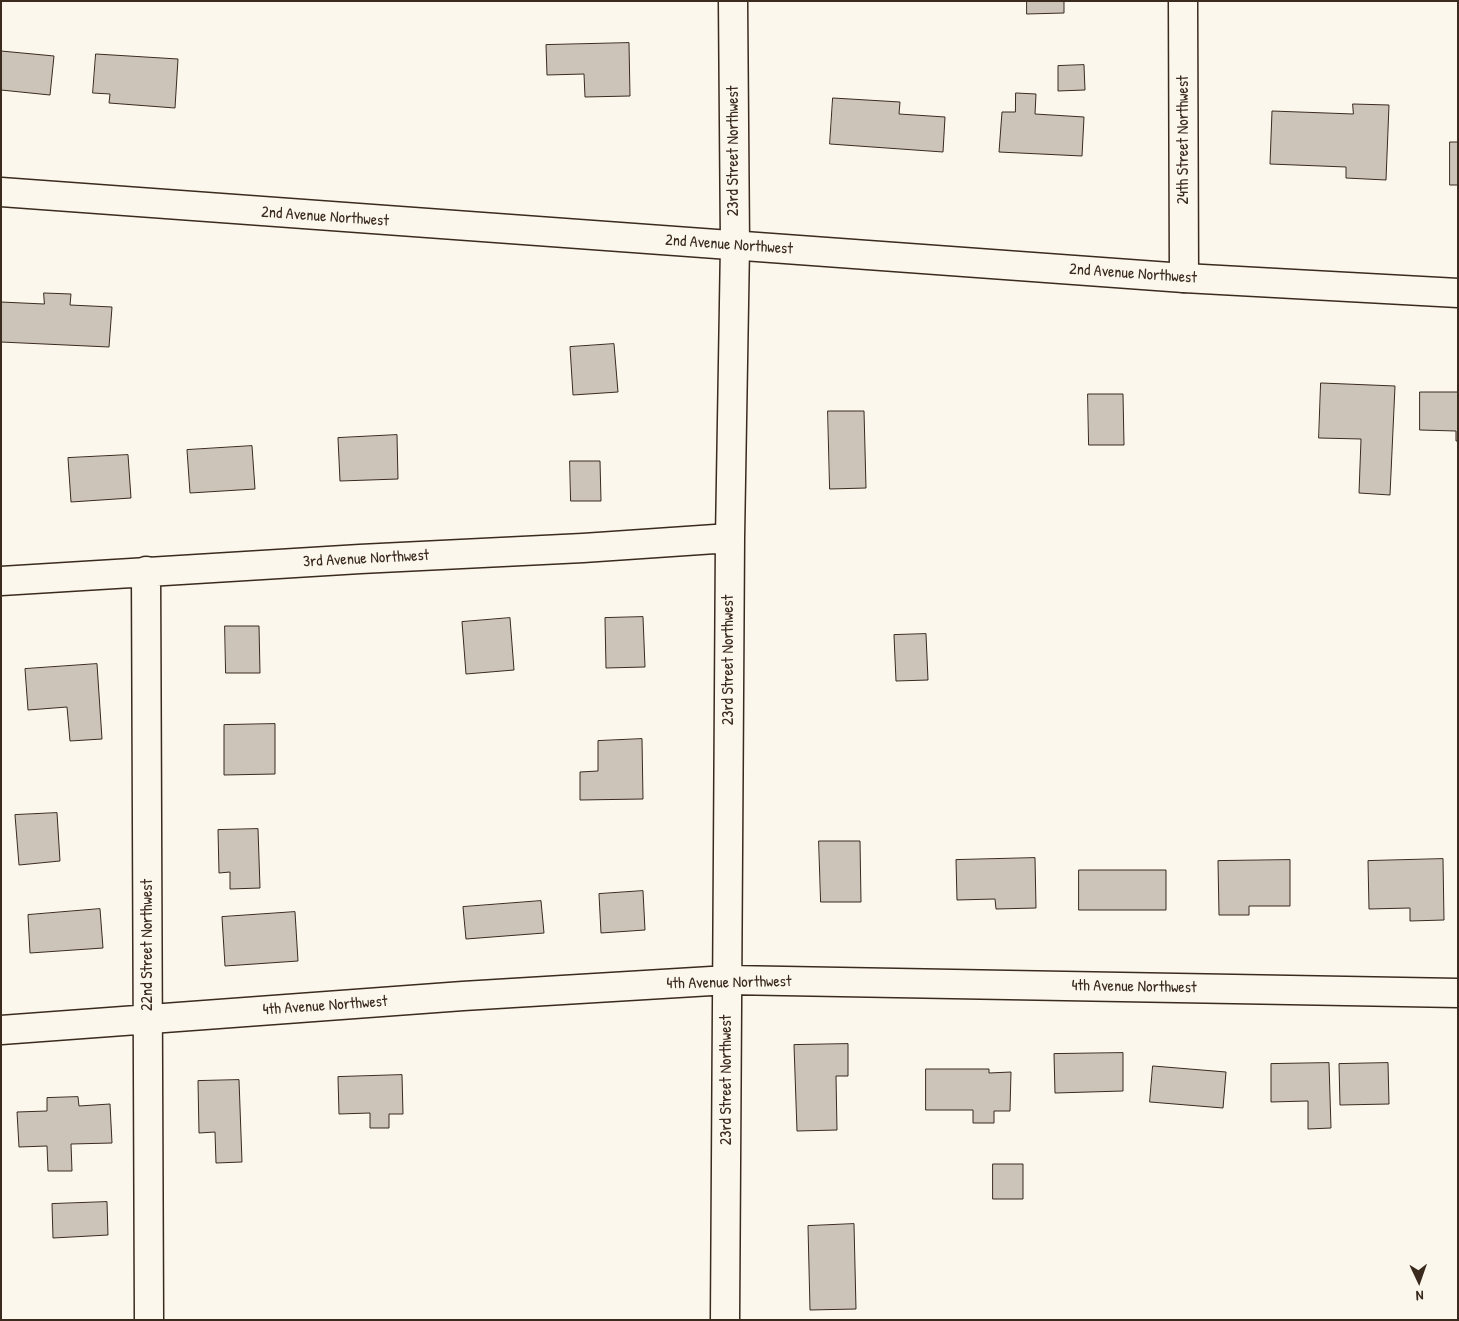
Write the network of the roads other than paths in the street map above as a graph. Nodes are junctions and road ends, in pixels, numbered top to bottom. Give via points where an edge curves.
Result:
1 (733, 1) edge
2 (1184, 1) edge
3 (1, 192) edge
4 (735, 245) junction
5 (1184, 278) junction
6 (1458, 293) edge
7 (730, 538) junction
8 (146, 571) junction
9 (1, 581) edge
10 (728, 980) junction
11 (1458, 993) edge
12 (149, 1020) junction
13 (1, 1030) edge
14 (149, 1320) edge
15 (725, 1320) edge

1 - 4 street, 23rd Street Northwest
2 - 5 street, 24th Street Northwest
3 - 4 street, 2nd Avenue Northwest
4 - 5 street, 2nd Avenue Northwest
4 - 7 street, 23rd Street Northwest
5 - 6 street, 2nd Avenue Northwest
7 - 8 street, 3rd Avenue Northwest
7 - 10 street, 23rd Street Northwest
8 - 9 street, 3rd Avenue Northwest
8 - 12 street, 22nd Street Northwest
10 - 11 street, 4th Avenue Northwest
10 - 12 street, 4th Avenue Northwest
10 - 15 street, 23rd Street Northwest
12 - 13 street, 4th Avenue Northwest
12 - 14 street, 22nd Street Northwest

